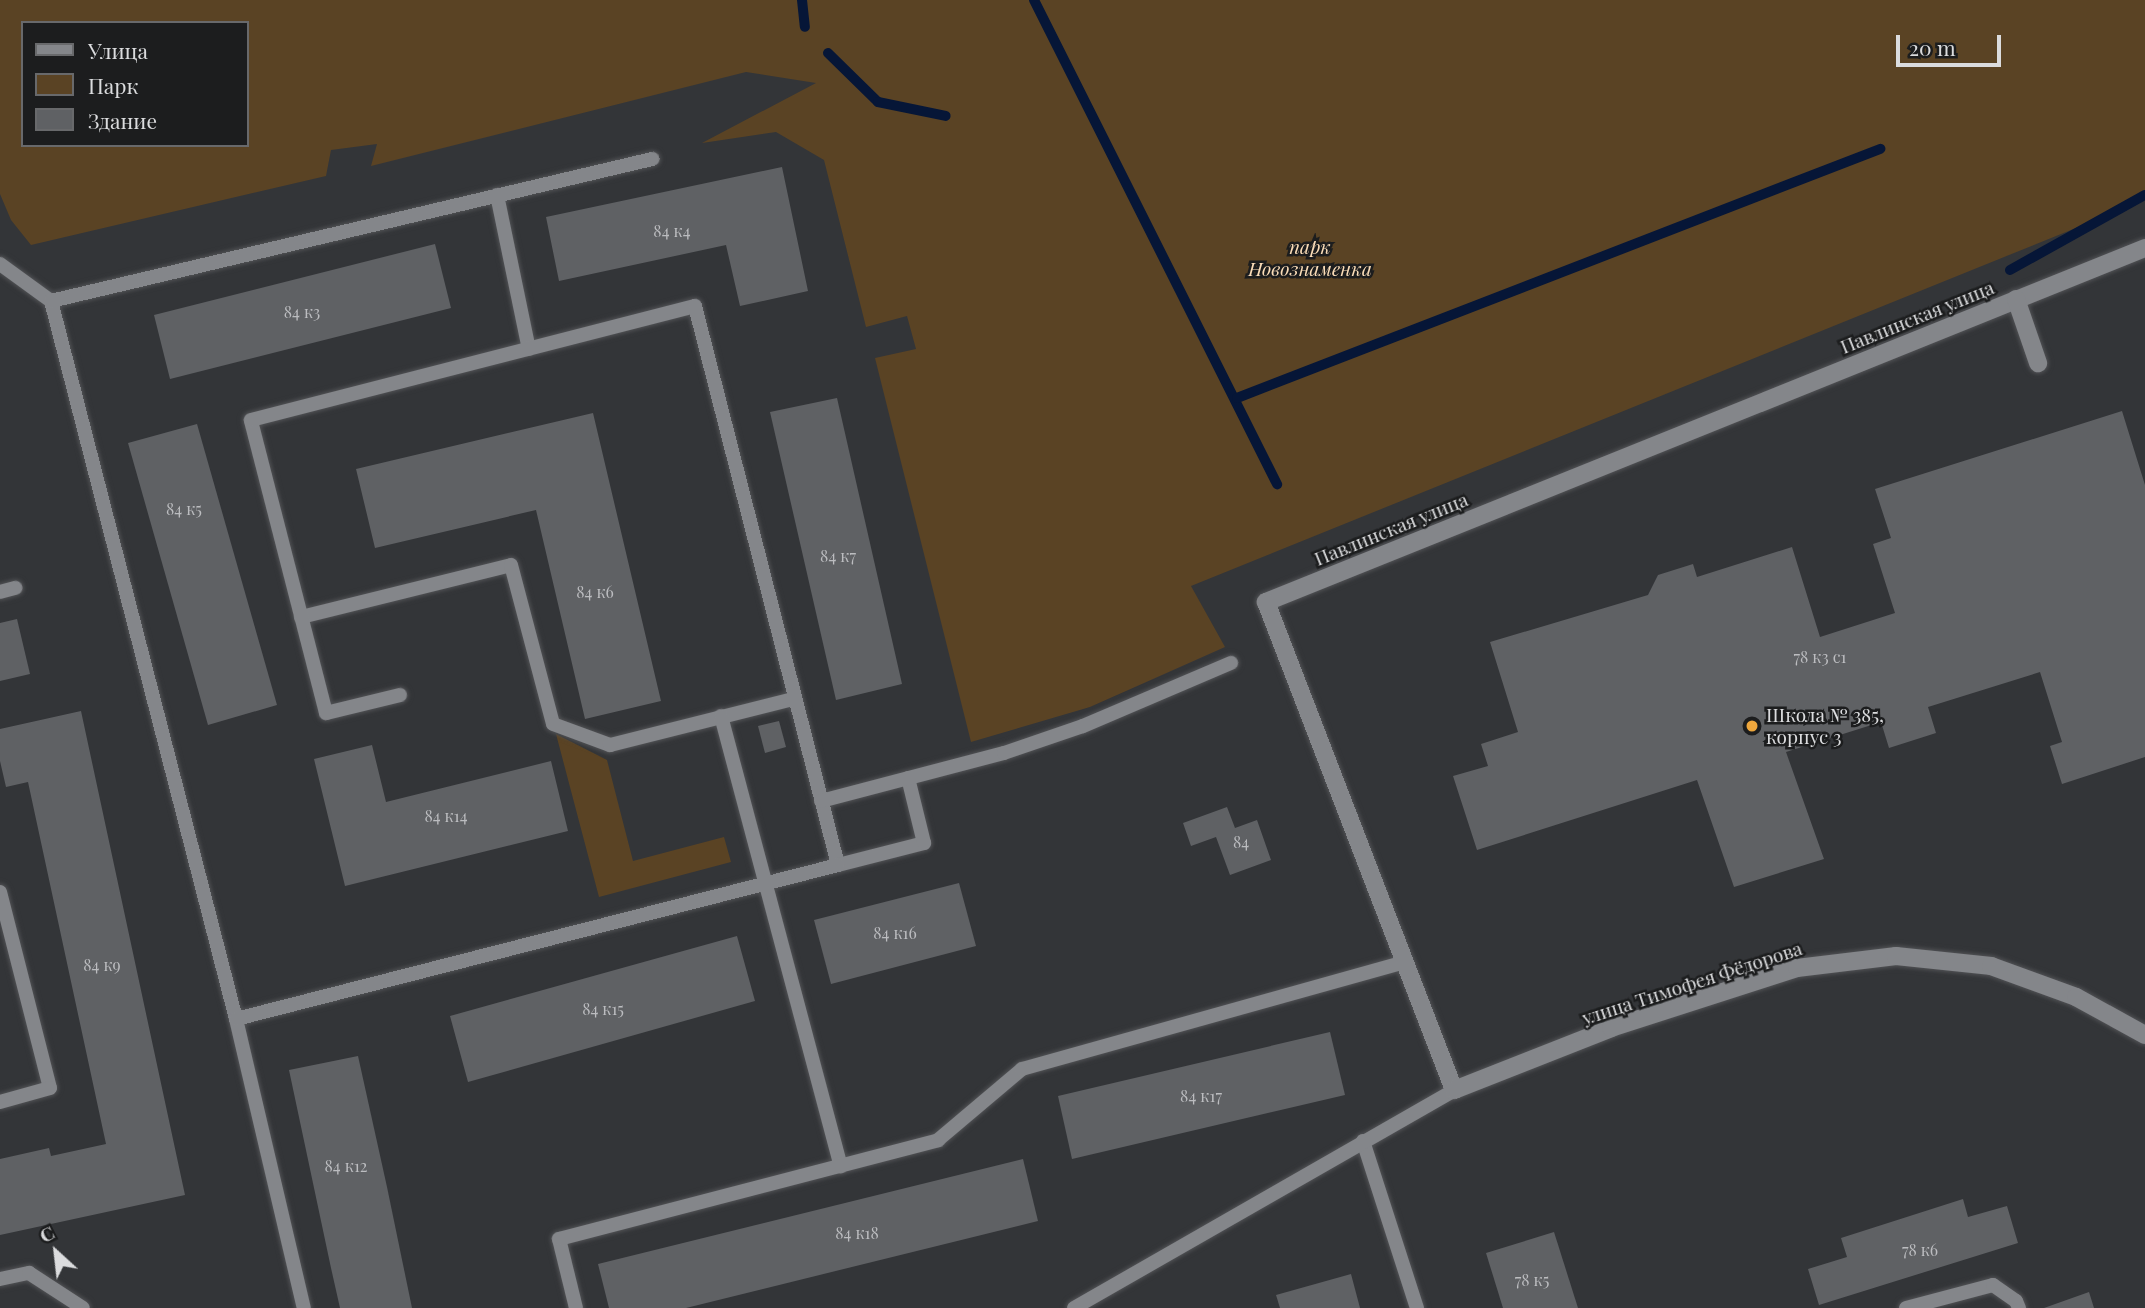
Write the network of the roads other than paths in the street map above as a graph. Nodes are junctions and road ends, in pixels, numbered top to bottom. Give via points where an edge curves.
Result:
1 (652, 159) dead end
2 (497, 195) junction
3 (2145, 248) edge
4 (0, 264) edge
5 (2016, 299) junction
6 (51, 301) junction
7 (528, 349) junction
8 (2038, 363) dead end
9 (15, 588) dead end
10 (0, 592) edge
11 (301, 617) junction
12 (1231, 663) dead end
13 (400, 695) dead end
14 (793, 699) junction
15 (721, 716) junction
16 (908, 778) junction
17 (821, 801) junction
18 (838, 865) junction
19 (766, 883) junction
20 (0, 892) edge
21 (1405, 962) junction
22 (236, 1019) junction
23 (2145, 1035) edge
24 (1454, 1090) junction
25 (0, 1102) edge
26 (1363, 1141) junction
27 (841, 1166) junction
28 (0, 1279) edge
29 (83, 1308) edge
30 (304, 1308) edge
31 (576, 1308) edge
32 (1074, 1308) edge
33 (1416, 1308) edge
34 (1906, 1308) edge
35 (2019, 1308) edge

1 - 2 lane
2 - 6 lane
2 - 7 lane
3 - 5 street, Павлинская улица
4 - 6 lane
5 - 8 street, Павлинская улица
5 - 21 street, Павлинская улица via 1266,602
6 - 22 lane
7 - 11 lane via 251,420
7 - 14 lane via 695,306
9 - 10 lane
11 - 13 lane via 326,713
11 - 15 lane via 511,565 553,724 610,745
12 - 16 lane via 1083,726
14 - 15 lane
14 - 17 lane
15 - 19 lane
16 - 17 lane
16 - 18 lane via 924,843
17 - 18 lane
18 - 19 lane
19 - 22 lane
19 - 27 lane
20 - 25 lane via 50,1088
21 - 24 street, Павлинская улица
21 - 27 lane via 1022,1069 939,1140
22 - 30 lane
23 - 24 street, улица Тимофея Фёдорова via 2076,997 1991,966 1896,956 1797,968 1611,1028
24 - 26 lane
26 - 32 lane
26 - 33 lane
27 - 31 lane via 559,1239
28 - 29 lane via 29,1273
34 - 35 lane via 1993,1285

